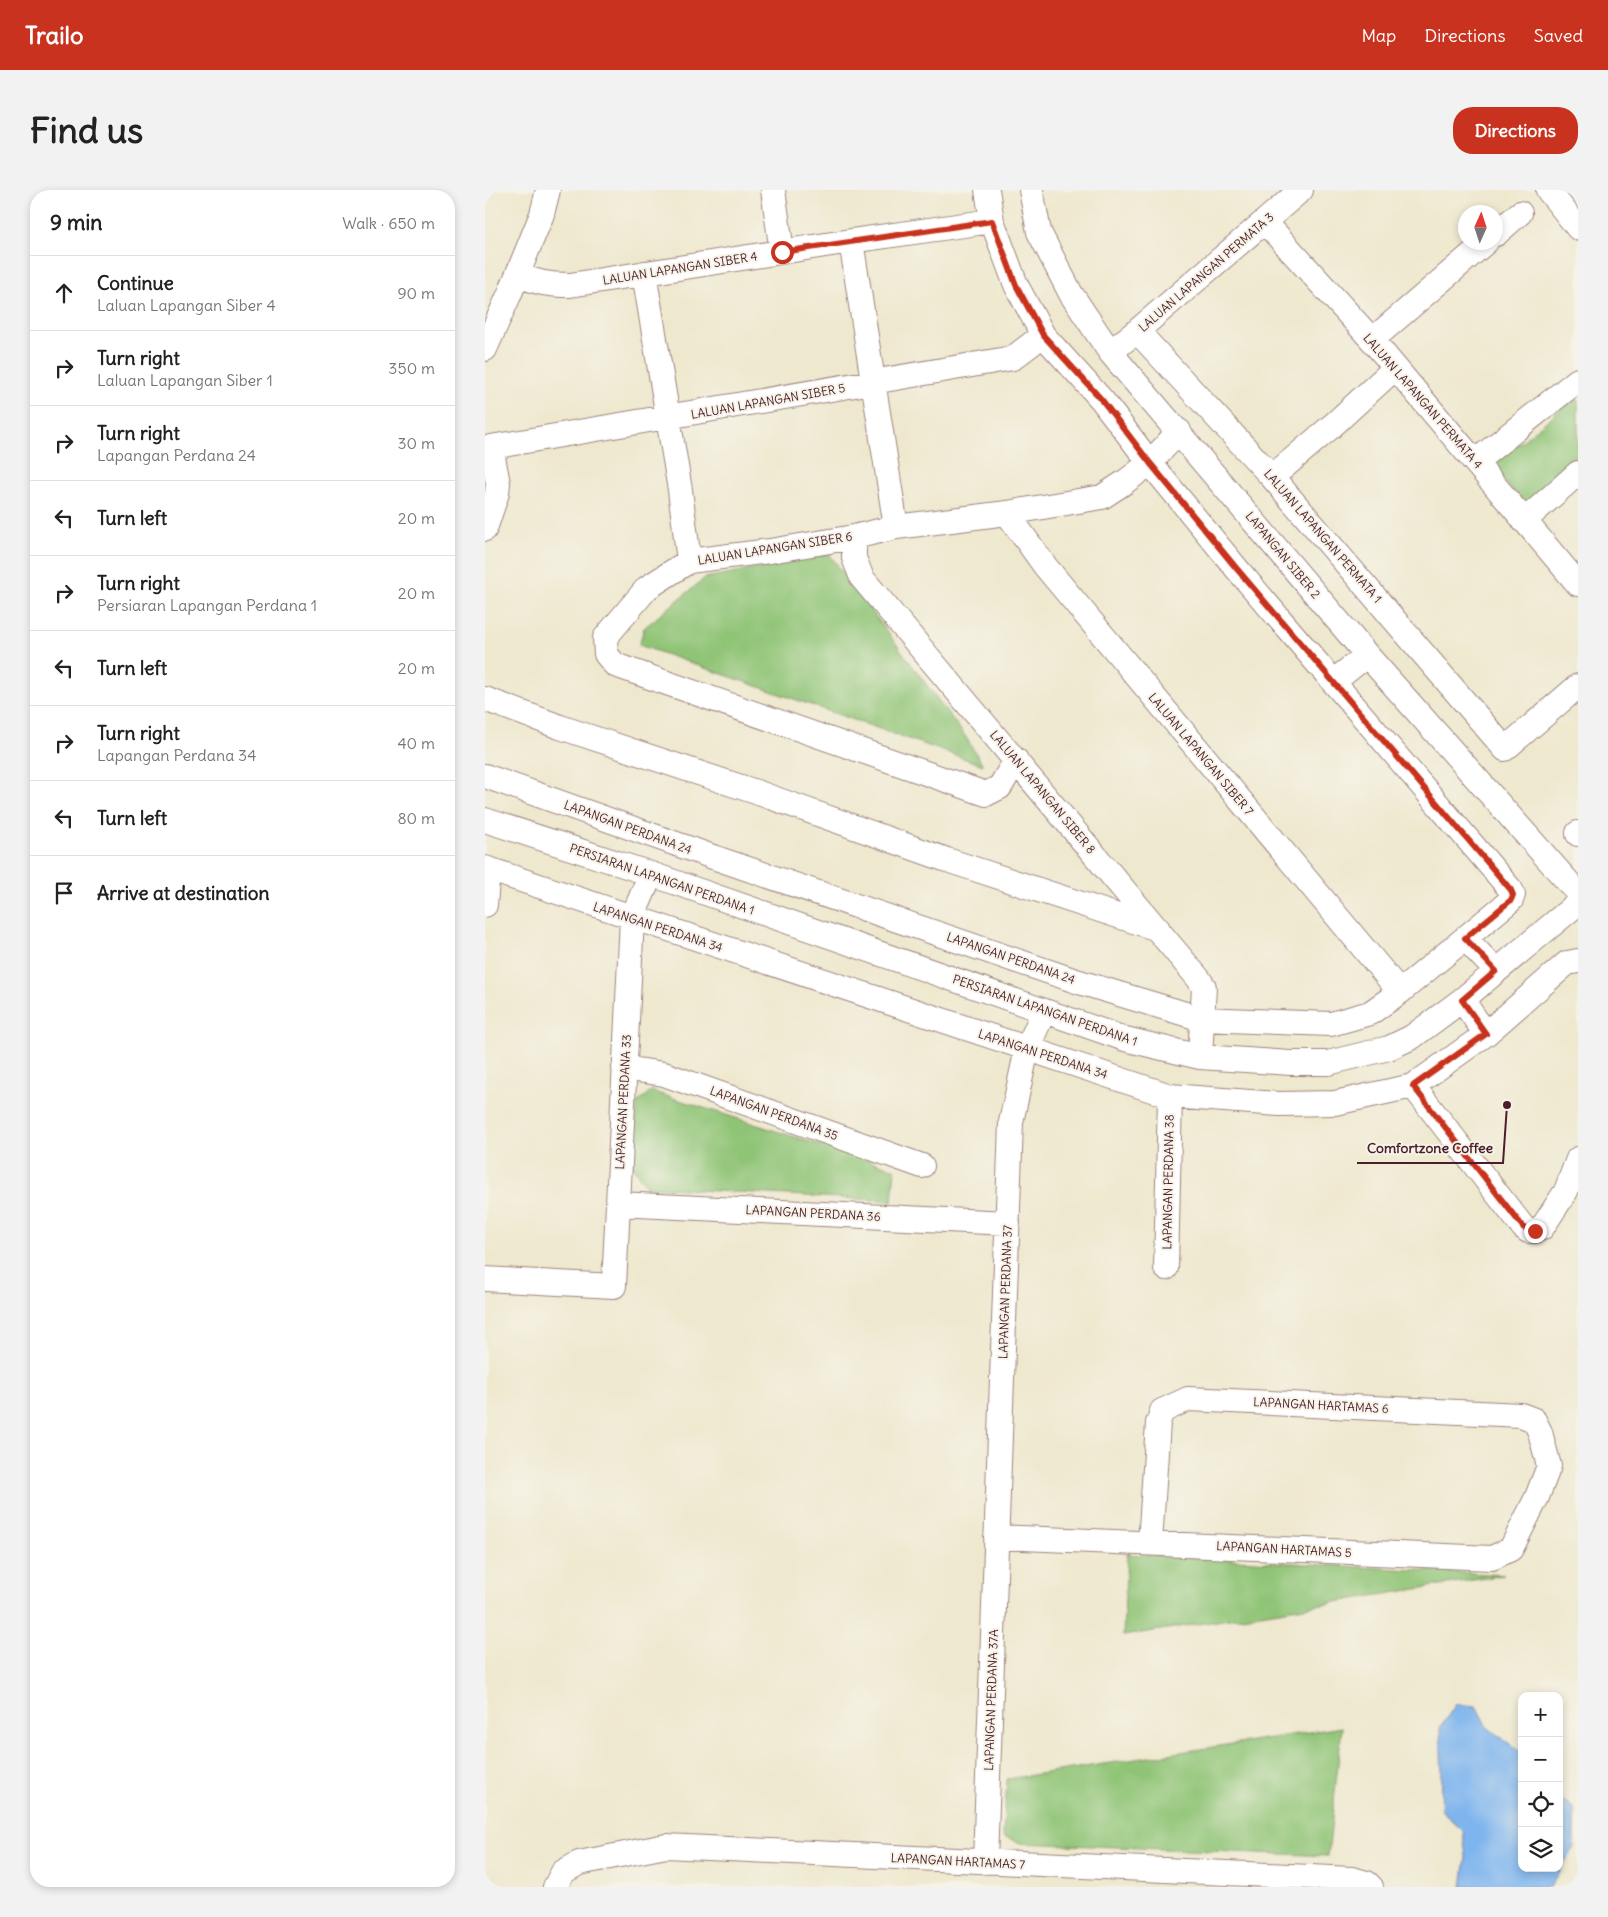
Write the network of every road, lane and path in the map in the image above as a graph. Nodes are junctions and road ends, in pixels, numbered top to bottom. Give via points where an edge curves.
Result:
1 (548, 190) edge
2 (773, 190) edge
3 (987, 190) edge
4 (1031, 190) edge
5 (1301, 190) edge
6 (1548, 190) edge
7 (1520, 213) dead end
8 (992, 221) junction
9 (1265, 222) junction
10 (1503, 227) edge
11 (1578, 228) edge
12 (851, 241) junction
13 (1477, 250) edge
14 (782, 252) junction
15 (644, 273) junction
16 (518, 274) junction
17 (1137, 331) junction
18 (1043, 335) junction
19 (1372, 340) junction
20 (485, 349) edge
21 (1110, 352) junction
22 (1394, 369) junction
23 (1578, 380) edge
24 (873, 383) junction
25 (667, 418) junction
26 (1179, 431) junction
27 (488, 447) edge
28 (1475, 462) junction
29 (1150, 463) junction
30 (1578, 473) edge
31 (1272, 477) junction
32 (1007, 513) junction
33 (1524, 521) junction
34 (896, 527) junction
35 (485, 529) edge
36 (853, 537) junction
37 (689, 561) junction
38 (1578, 584) edge
39 (1367, 655) junction
40 (1333, 682) junction
41 (1578, 686) edge
42 (485, 699) edge
43 (1016, 760) junction
44 (485, 776) edge
45 (485, 820) edge
46 (486, 868) edge
47 (651, 874) junction
48 (1578, 893) edge
49 (1578, 903) edge
50 (485, 905) edge
51 (632, 918) junction
52 (1158, 929) junction
53 (1465, 938) junction
54 (1578, 961) edge
55 (1496, 971) junction
56 (1400, 992) junction
57 (1462, 1000) junction
58 (1044, 1011) junction
59 (1202, 1019) junction
60 (1486, 1034) junction
61 (1027, 1049) junction
62 (1200, 1057) junction
63 (625, 1068) junction
64 (1413, 1086) junction
65 (1170, 1096) junction
66 (1578, 1159) edge
67 (922, 1166) dead end
68 (618, 1204) junction
69 (1007, 1223) junction
70 (1166, 1268) dead end
71 (485, 1279) edge
72 (1537, 1498) joint
73 (996, 1537) junction
74 (1150, 1543) junction
75 (985, 1862) junction
76 (555, 1887) edge
77 (1371, 1887) edge

1 - 16 street
2 - 14 street
3 - 8 street
4 - 21 street, LAPANGAN SIBER 2 via 1039,232 1071,294
5 - 9 street, LALUAN LAPANGAN PERMATA 3
6 - 11 street
7 - 10 street
8 - 12 street, LALUAN LAPANGAN SIBER 4
8 - 18 street via 1016,285
9 - 17 street, LALUAN LAPANGAN PERMATA 3
9 - 19 street, LALUAN LAPANGAN PERMATA 4
12 - 14 street, LALUAN LAPANGAN SIBER 4
12 - 24 street
13 - 19 street
14 - 15 street, LALUAN LAPANGAN SIBER 4
15 - 16 street, LALUAN LAPANGAN SIBER 4 via 570,285 547,285
15 - 25 street
16 - 20 street
17 - 21 street, LALUAN LAPANGAN PERMATA 3
17 - 31 street, LALUAN LAPANGAN PERMATA 1
18 - 24 street, LALUAN LAPANGAN SIBER 5 via 1013,358
18 - 29 street via 1102,400
19 - 22 street, LALUAN LAPANGAN PERMATA 4
21 - 26 street, LAPANGAN SIBER 2
22 - 28 street, LALUAN LAPANGAN PERMATA 4
22 - 31 street
23 - 28 street
24 - 25 street, LALUAN LAPANGAN SIBER 5
24 - 34 street
25 - 27 street, LALUAN LAPANGAN SIBER 5
25 - 37 street
26 - 29 street, LALUAN LAPANGAN SIBER 6
26 - 39 street, LAPANGAN SIBER 2
27 - 35 street via 498,483
28 - 33 street, LALUAN LAPANGAN PERMATA 4
29 - 32 street, LALUAN LAPANGAN SIBER 6 via 1102,497
29 - 40 street
30 - 33 street
31 - 41 street, LALUAN LAPANGAN PERMATA 1 via 1505,749
32 - 34 street, LALUAN LAPANGAN SIBER 6
32 - 56 street, LALUAN LAPANGAN SIBER 7 via 1045,566
33 - 38 street, LALUAN LAPANGAN PERMATA 4
34 - 36 street, LALUAN LAPANGAN SIBER 6
36 - 37 street, LALUAN LAPANGAN SIBER 6
36 - 43 street, LALUAN LAPANGAN SIBER 8 via 854,558 862,578
37 - 43 street, LALUAN LAPANGAN SIBER 6 via 647,588 605,638 606,654 615,665 986,794 1001,787
39 - 40 street
39 - 48 street, LAPANGAN SIBER 2
40 - 53 street, LAPANGAN PERDANA 24 via 1511,890 1511,900
42 - 52 street via 947,860
43 - 52 street, LALUAN LAPANGAN SIBER 8
44 - 59 street, LAPANGAN PERDANA 24 via 1076,981
45 - 47 street, PERSIARAN LAPANGAN PERDANA 1
46 - 50 street
46 - 51 street, LAPANGAN PERDANA 34
47 - 51 street
47 - 58 street, PERSIARAN LAPANGAN PERDANA 1
49 - 55 street, PERSIARAN LAPANGAN PERDANA 1
51 - 61 street, LAPANGAN PERDANA 34
51 - 63 street, LAPANGAN PERDANA 33
52 - 59 street, LALUAN LAPANGAN SIBER 8 via 1204,987
53 - 55 street
53 - 56 street, LAPANGAN PERDANA 24
54 - 60 street, LAPANGAN PERDANA 34 via 1567,963
55 - 57 street, PERSIARAN LAPANGAN PERDANA 1
56 - 59 street, LAPANGAN PERDANA 24 via 1370,1013 1331,1024
57 - 60 street
57 - 62 street, PERSIARAN LAPANGAN PERDANA 1 via 1412,1037 1389,1048 1328,1063
58 - 61 street, LAPANGAN PERDANA 37
58 - 62 street, PERSIARAN LAPANGAN PERDANA 1 via 1125,1039
59 - 62 street, LALUAN LAPANGAN SIBER 8
60 - 64 street, LAPANGAN PERDANA 34
61 - 65 street, LAPANGAN PERDANA 34
61 - 69 street, LAPANGAN PERDANA 37 via 1011,1122
63 - 67 street, LAPANGAN PERDANA 35 via 664,1074
63 - 68 street, LAPANGAN PERDANA 33
64 - 65 street, LAPANGAN PERDANA 34 via 1335,1103 1279,1104
64 - 66 street via 1528,1231 1542,1228 1566,1191
65 - 70 street, LAPANGAN PERDANA 38
68 - 69 street, LAPANGAN PERDANA 36
68 - 71 street, LAPANGAN PERDANA 33 via 614,1286
69 - 73 street, LAPANGAN PERDANA 37
72 - 74 street, LAPANGAN HARTAMAS 5 via 1511,1549 1492,1558
72 - 74 street, LAPANGAN HARTAMAS 6 via 1549,1466 1534,1420 1521,1415 1188,1399 1162,1411 1158,1423
73 - 74 street, LAPANGAN HARTAMAS 5
73 - 75 street, LAPANGAN PERDANA 37A
75 - 76 street, LAPANGAN HARTAMAS 7 via 666,1846 579,1863 563,1872
75 - 77 street, LAPANGAN HARTAMAS 7 via 1352,1879

